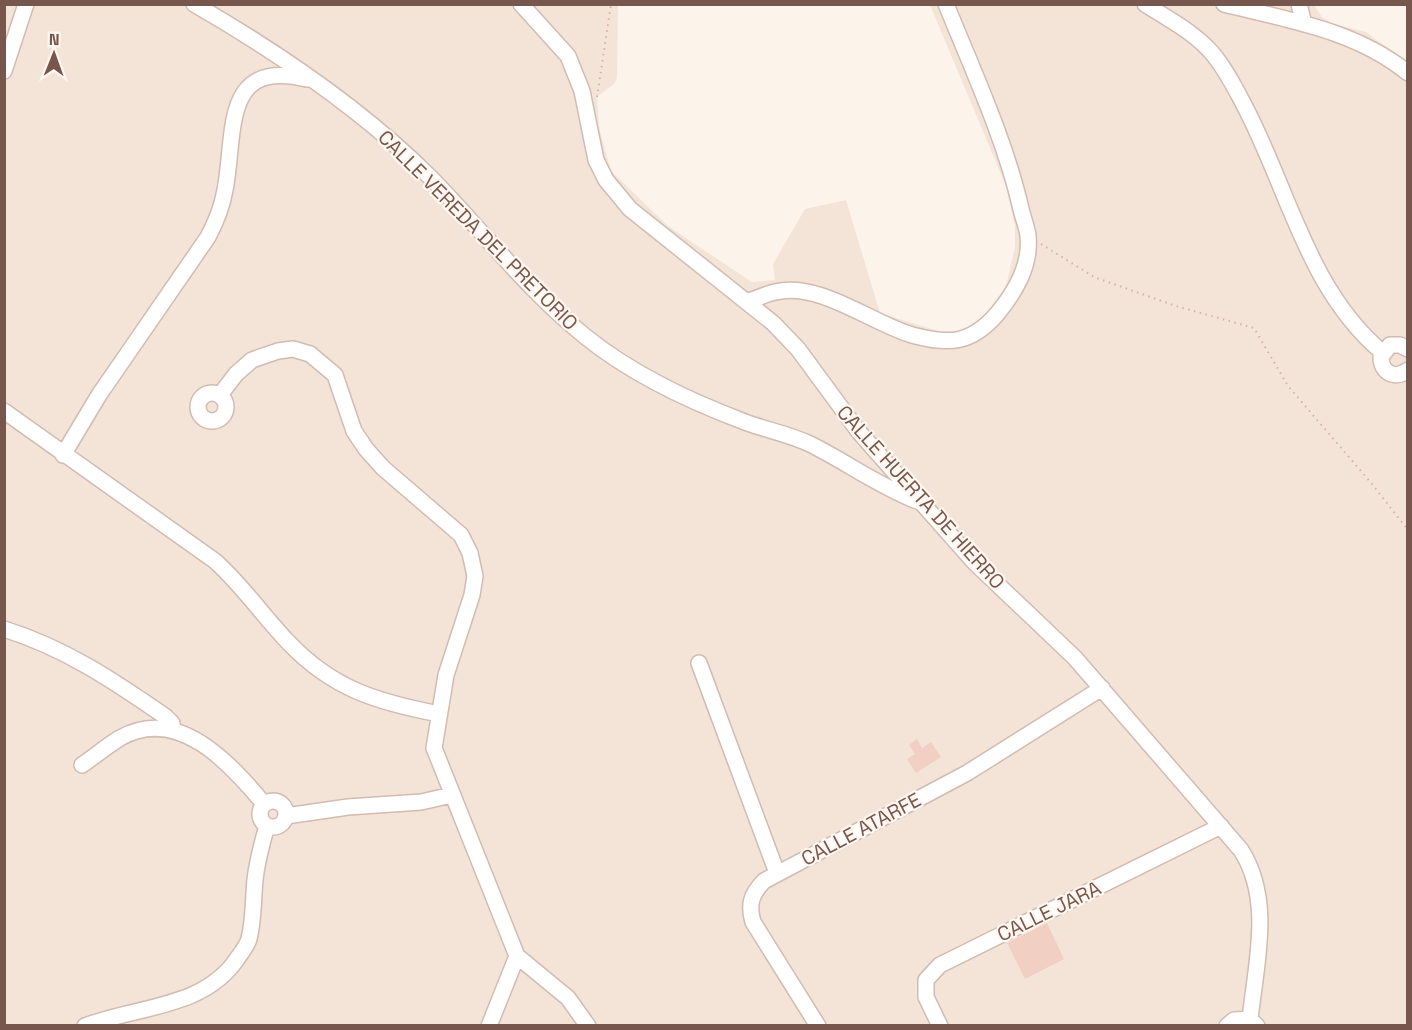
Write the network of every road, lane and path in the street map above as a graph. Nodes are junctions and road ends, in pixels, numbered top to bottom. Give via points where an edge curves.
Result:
1 (26, 4) edge
2 (194, 4) edge
3 (521, 4) edge
4 (611, 4) edge
5 (946, 4) edge
6 (1145, 4) edge
7 (1224, 4) edge
8 (1299, 4) edge
9 (1305, 24) junction
10 (279, 55) junction
11 (4, 71) edge
12 (274, 73) junction
13 (1407, 73) edge
14 (314, 80) junction
15 (597, 99) dead end
16 (1028, 236) junction
17 (749, 302) junction
18 (1407, 349) edge
19 (1382, 352) junction
20 (1407, 370) edge
21 (220, 395) dead end
22 (4, 411) edge
23 (63, 454) junction
24 (888, 465) junction
25 (871, 480) junction
26 (923, 504) junction
27 (1407, 530) edge
28 (4, 629) edge
29 (699, 663) dead end
30 (1102, 688) junction
31 (148, 705) junction
32 (438, 714) junction
33 (147, 729) junction
34 (172, 729) junction
35 (82, 765) dead end
36 (452, 795) junction
37 (264, 804) junction
38 (286, 816) junction
39 (267, 826) junction
40 (1221, 826) junction
41 (777, 873) junction
42 (517, 956) junction
43 (1254, 1022) edge
44 (85, 1026) edge
45 (489, 1026) edge
46 (588, 1026) edge
47 (819, 1026) edge
48 (940, 1026) edge
49 (1227, 1026) edge

1 - 11 street
2 - 10 street, CALLE VEREDA DEL PRETORIO
3 - 17 street, CALLE HUERTA DE HIERRO via 568,56 582,91 596,160 606,180 630,209
4 - 15 path
5 - 16 street via 1016,182
6 - 19 street via 1192,34 1225,70 1264,144 1312,260 1359,332
7 - 9 street
8 - 9 street
9 - 13 street via 1352,38
10 - 12 street
10 - 14 street, CALLE VEREDA DEL PRETORIO
12 - 14 street
12 - 23 street via 250,85 237,102 225,189 208,237
14 - 25 street, CALLE VEREDA DEL PRETORIO via 381,132 429,176 530,286 587,338 665,388 714,411 810,444
16 - 17 street via 1017,290 985,328 967,339 943,342 910,334 804,292 776,291
16 - 27 path via 1094,277 1254,328 1288,387
17 - 24 street, CALLE HUERTA DE HIERRO via 798,349
18 - 19 street via 1395,344
19 - 20 street via 1385,371 1395,375
21 - 32 street via 252,360 293,349 310,354 335,375 354,431 366,448 461,535 475,576
22 - 23 street
23 - 32 street via 215,561 317,669 364,696
24 - 25 street via 884,473
24 - 26 street, CALLE HUERTA DE HIERRO
25 - 26 street, CALLE VEREDA DEL PRETORIO
26 - 30 street, CALLE HUERTA DE HIERRO via 975,563 1076,658
28 - 31 street via 66,653
29 - 41 street
30 - 40 street, CALLE HUERTA DE HIERRO
30 - 41 street, CALLE ATARFE via 967,773
31 - 33 street
31 - 34 street via 172,723
32 - 36 street via 434,747
33 - 34 street
33 - 35 street via 121,737
34 - 37 street via 203,744
36 - 38 street via 421,802
36 - 42 street
37 - 38 street via 279,803
37 - 39 street via 260,813
38 - 39 street via 281,824
39 - 44 street via 255,879 248,942 230,969 204,989 163,1007 111,1016
40 - 43 street, CALLE HUERTA DE HIERRO via 1251,867 1258,886 1260,921
40 - 48 street, CALLE JARA via 940,965 926,980 926,997
41 - 47 street, CALLE ATARFE via 755,890 750,910 759,934
42 - 45 street
42 - 46 street via 568,998
43 - 49 street via 1234,1020

